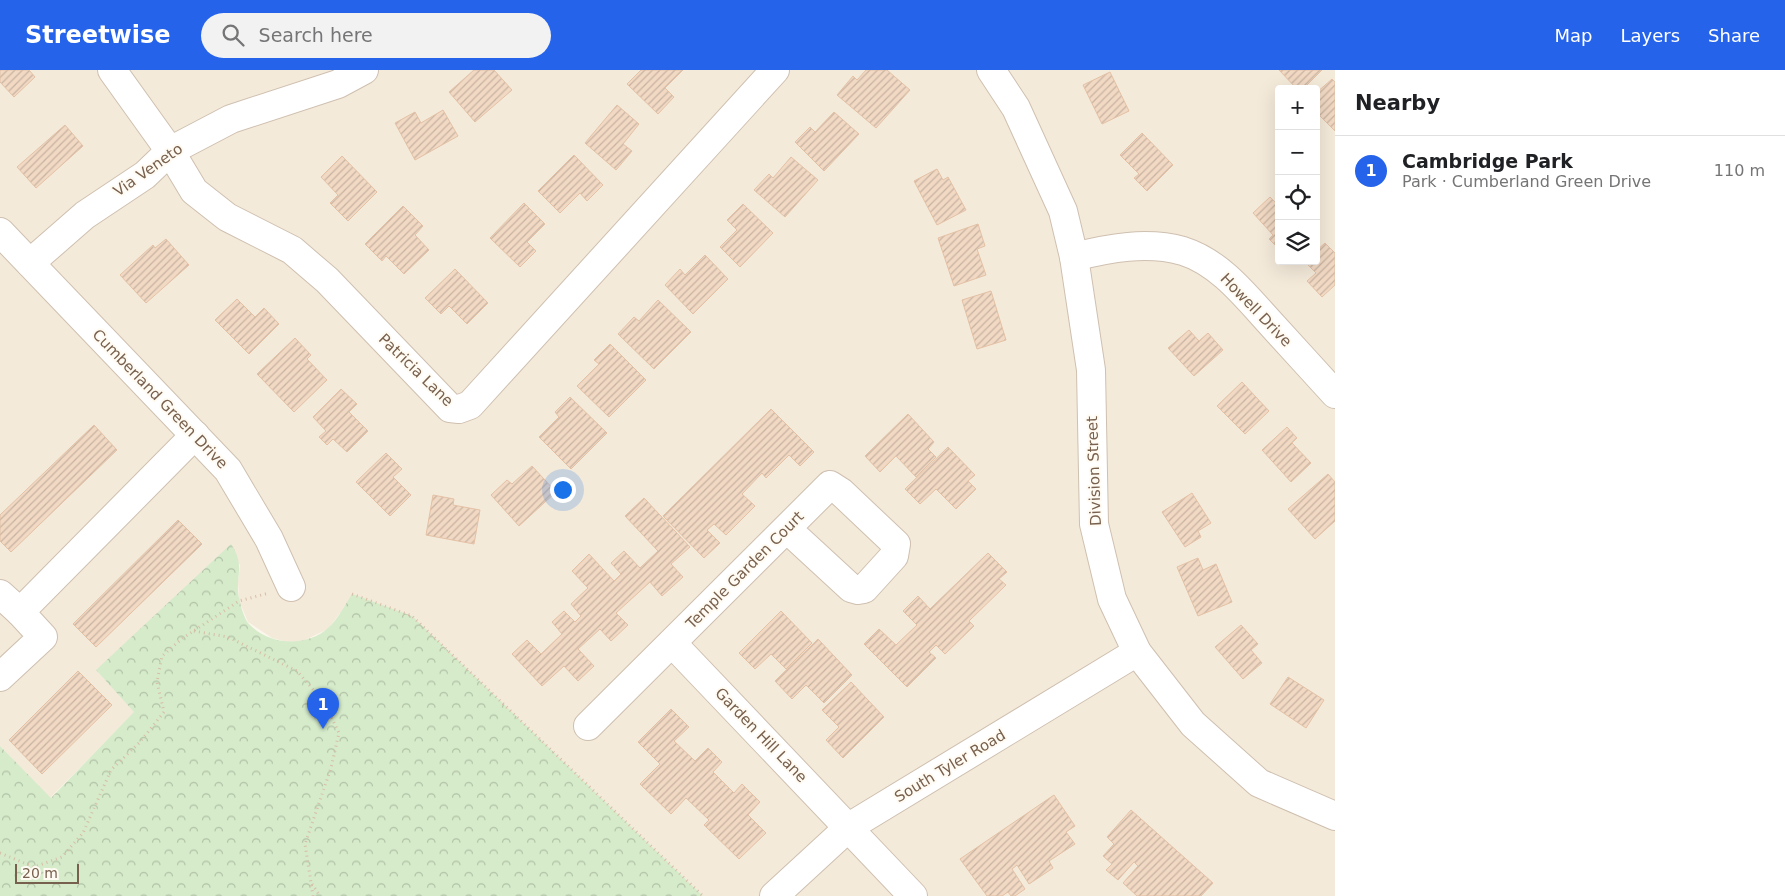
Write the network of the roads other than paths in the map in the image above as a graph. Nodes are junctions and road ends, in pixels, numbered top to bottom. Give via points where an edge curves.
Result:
1 (112, 70) edge
2 (364, 70) edge
3 (775, 70) edge
4 (991, 70) edge
5 (170, 151) junction
6 (0, 232) edge
7 (1074, 257) junction
8 (30, 263) junction
9 (1335, 394) edge
10 (195, 435) junction
11 (787, 529) junction
12 (291, 587) road end
13 (0, 594) edge
14 (20, 612) junction
15 (672, 642) junction
16 (1137, 652) junction
17 (0, 677) edge
18 (588, 726) dead end
19 (1335, 816) edge
20 (850, 827) junction
21 (774, 896) edge
22 (913, 896) edge

1 - 5 street, Patricia Lane
2 - 5 street, Via Veneto via 338,84 231,119
3 - 5 street, Patricia Lane via 470,405 459,410 450,408 327,280 292,250 227,217 194,191
4 - 7 street, Division Street via 1016,108 1063,211
5 - 8 street, Via Veneto via 145,174 85,215
6 - 8 street, Cumberland Green Drive
7 - 9 street, Howell Drive via 1112,247 1155,247 1183,251 1209,263 1235,285
7 - 16 street, Division Street via 1091,370 1094,524 1112,599
8 - 10 street, Cumberland Green Drive
10 - 12 street, Cumberland Green Drive via 228,470 269,539
10 - 14 street
11 - 11 street, Temple Garden Court via 830,485 896,544 894,556 864,589 858,590 851,588
11 - 15 street, Temple Garden Court
13 - 14 street
14 - 17 street via 43,637
15 - 18 street, Temple Garden Court
15 - 20 street, Garden Hill Lane
16 - 19 street, Division Street via 1193,724 1259,782
16 - 20 street, South Tyler Road
20 - 21 street, South Tyler Road
20 - 22 street, Garden Hill Lane

